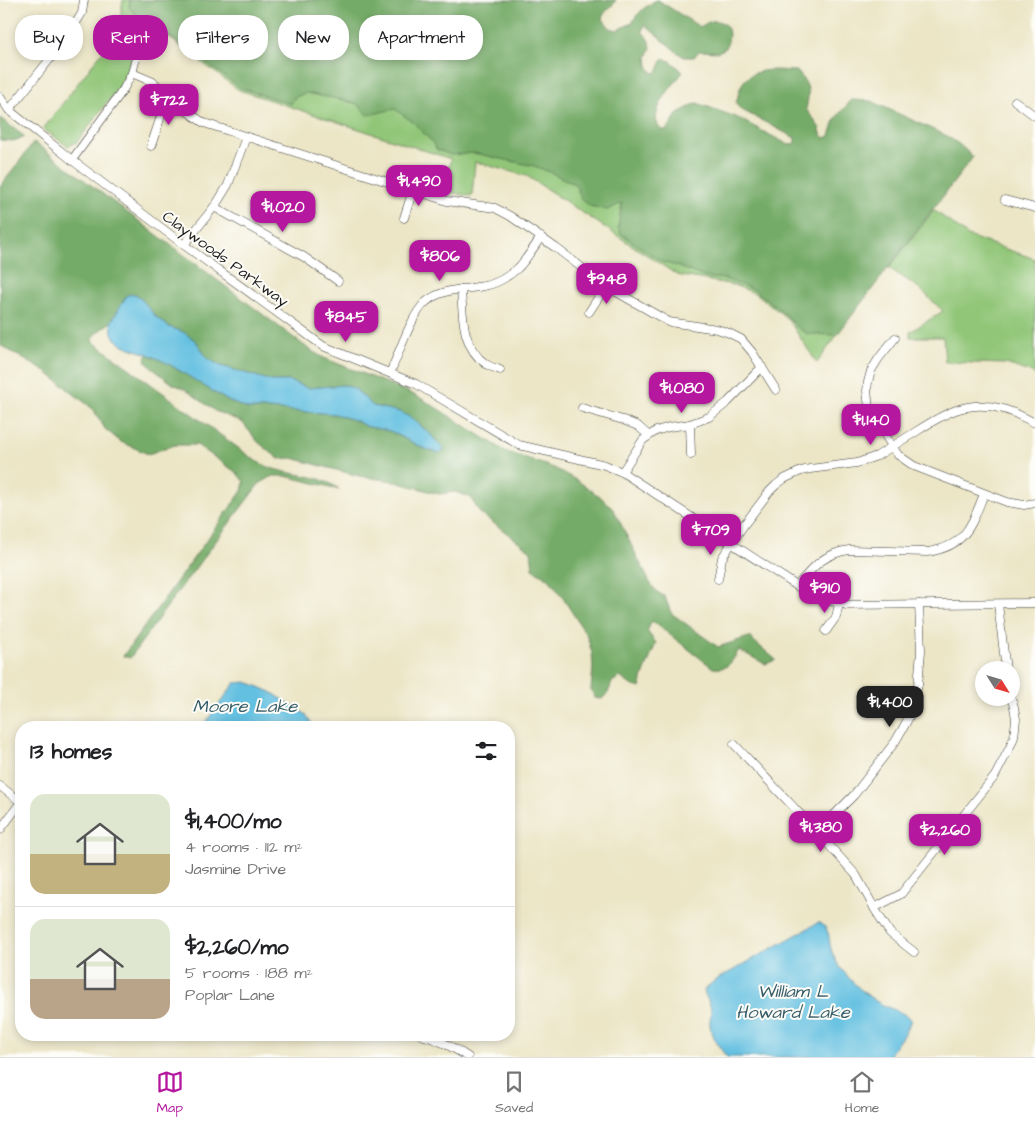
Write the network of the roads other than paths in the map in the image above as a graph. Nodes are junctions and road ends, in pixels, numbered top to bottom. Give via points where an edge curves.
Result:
1 (84, 0) edge
2 (136, 60) edge
3 (132, 73) junction
4 (0, 97) edge
5 (172, 99) junction
6 (1015, 101) dead end
7 (9, 110) junction
8 (1035, 116) edge
9 (246, 136) junction
10 (151, 146) dead end
11 (72, 160) junction
12 (413, 190) junction
13 (1004, 200) dead end
14 (214, 207) junction
15 (1035, 208) edge
16 (404, 218) dead end
17 (541, 237) junction
18 (184, 245) junction
19 (338, 281) dead end
20 (606, 286) junction
21 (460, 289) junction
22 (589, 312) dead end
23 (895, 338) dead end
24 (762, 367) junction
25 (500, 370) dead end
26 (390, 374) junction
27 (776, 390) dead end
28 (582, 408) dead end
29 (1035, 423) edge
30 (690, 424) junction
31 (649, 436) junction
32 (892, 446) junction
33 (691, 455) dead end
34 (622, 472) junction
35 (984, 494) junction
36 (1034, 506) edge
37 (731, 544) junction
38 (718, 579) dead end
39 (797, 586) junction
40 (1035, 603) edge
41 (839, 604) junction
42 (919, 604) junction
43 (998, 604) junction
44 (826, 631) dead end
45 (1005, 661) edge
46 (1013, 706) edge
47 (734, 744) dead end
48 (0, 786) edge
49 (15, 797) edge
50 (15, 810) edge
51 (0, 830) edge
52 (817, 832) junction
53 (874, 908) junction
54 (914, 952) dead end
55 (439, 1041) edge
56 (468, 1057) edge

1 - 7 street via 82,14 66,39
2 - 3 street
3 - 5 street via 153,82
3 - 11 street
4 - 7 street, Claywoods Parkway
5 - 9 street via 204,123
5 - 10 street via 162,113
6 - 8 street
7 - 11 street, Claywoods Parkway
9 - 12 street
9 - 14 street via 228,185
11 - 18 street, Claywoods Parkway
12 - 16 street
12 - 17 street via 447,201 495,208
13 - 15 street
14 - 18 street
14 - 19 street via 304,257
17 - 20 street
17 - 21 street via 518,268 501,280
18 - 26 street, Claywoods Parkway via 323,346
20 - 22 street
20 - 24 street via 669,322 717,329 741,339
21 - 25 street via 466,338 486,364
21 - 26 street via 437,295 416,312
23 - 32 street via 871,371 867,391 873,417
24 - 27 street
24 - 30 street via 728,402 709,417
26 - 34 street, Claywoods Parkway via 416,384 519,445
28 - 31 street via 638,426
29 - 32 street via 1002,408 968,407 939,416
30 - 31 street via 656,430
30 - 33 street
31 - 34 street
32 - 35 street via 898,455 914,466
32 - 37 street via 868,460 810,469 784,479 769,492
34 - 37 street, Claywoods Parkway
35 - 36 street
35 - 39 street via 968,531 947,548 928,552 840,551 817,563
37 - 38 street via 722,558
37 - 39 street, Claywoods Parkway
39 - 41 street, Claywoods Parkway
40 - 43 street, Claywoods Parkway
41 - 42 street, Claywoods Parkway
41 - 44 street via 836,617
42 - 43 street, Claywoods Parkway
42 - 52 street via 921,651 918,686 908,717 894,742 854,795
43 - 45 street
46 - 53 street via 1016,719 1014,737 994,776 901,894
47 - 52 street
48 - 49 street
50 - 51 street
52 - 53 street via 856,875
53 - 54 street via 890,933
55 - 56 street

